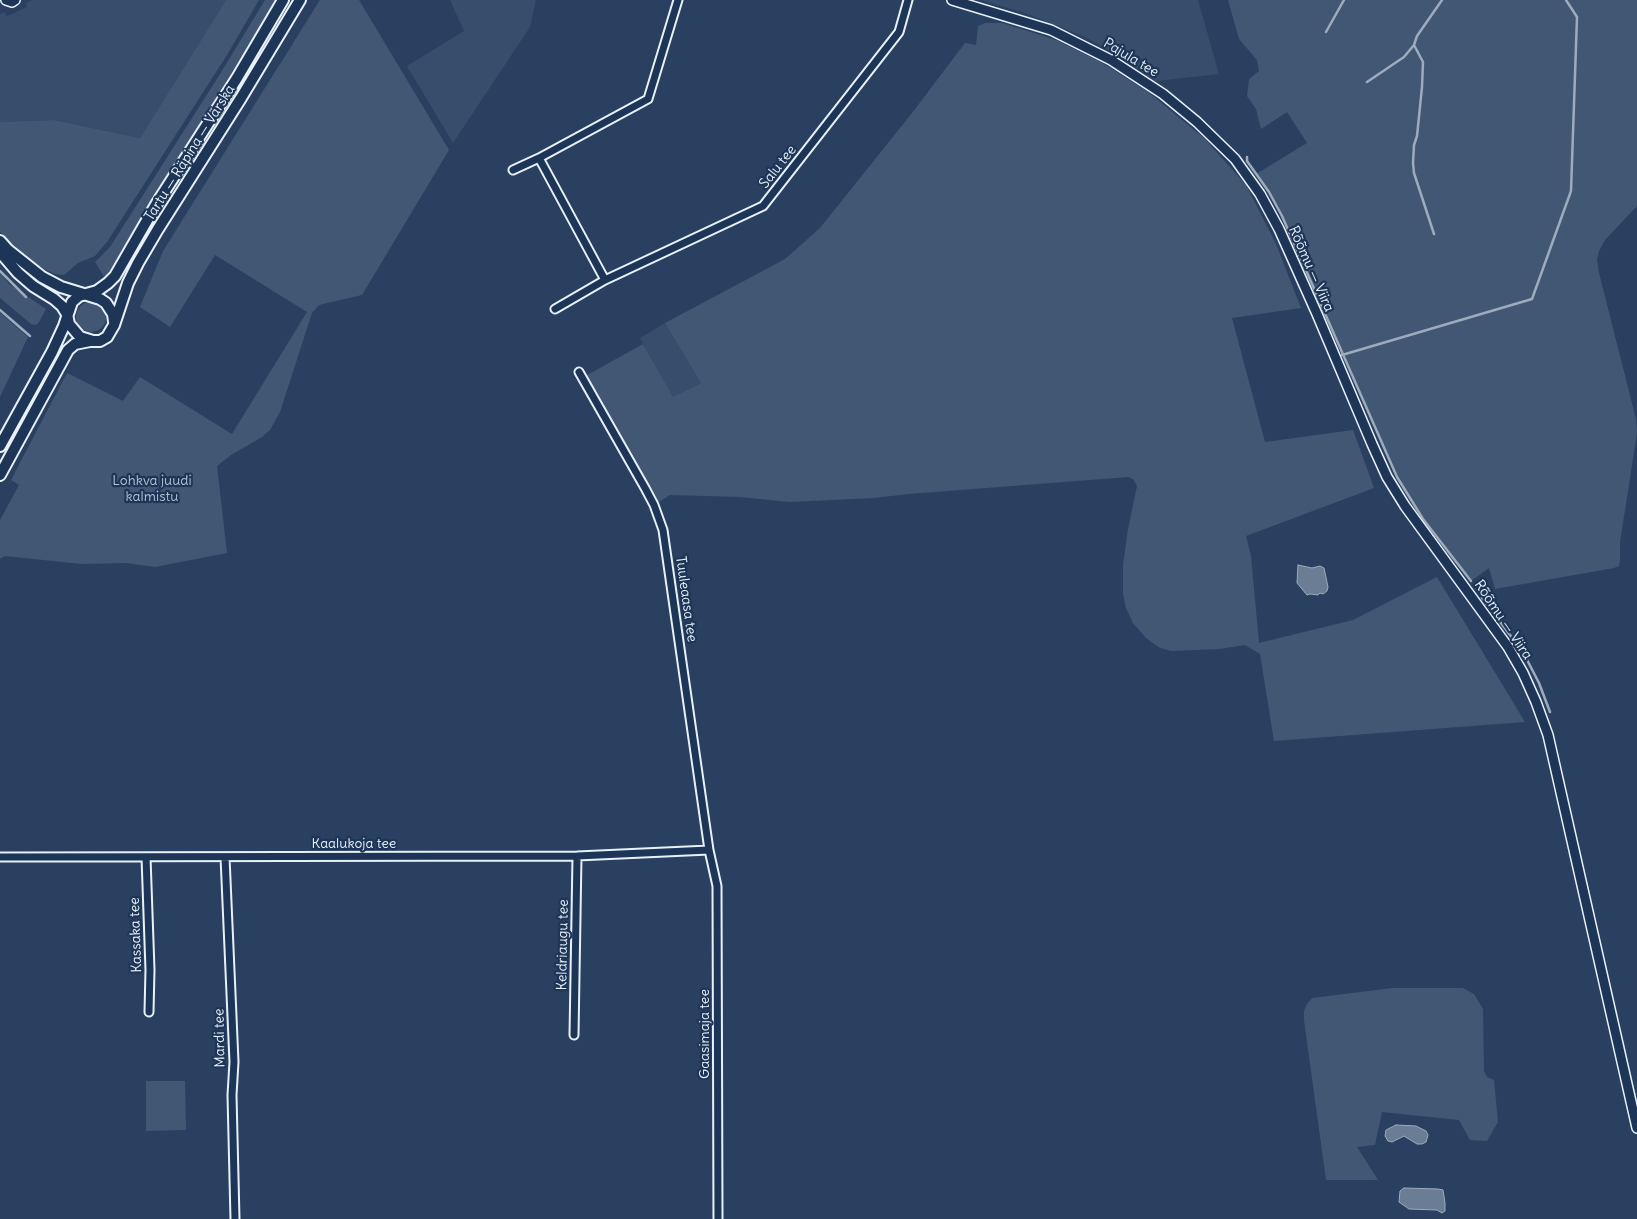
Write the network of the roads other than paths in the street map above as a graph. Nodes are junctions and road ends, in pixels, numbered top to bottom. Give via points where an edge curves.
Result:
1 (6, 0) edge
2 (15, 0) edge
3 (282, 0) edge
4 (300, 0) edge
5 (678, 0) edge
6 (908, 0) edge
7 (952, 0) edge
8 (539, 158) junction
9 (513, 170) dead end
10 (1260, 194) joint
11 (0, 241) edge
12 (0, 252) edge
13 (605, 280) junction
14 (84, 295) junction
15 (555, 309) dead end
16 (67, 314) junction
17 (114, 325) junction
18 (93, 341) junction
19 (579, 372) dead end
20 (0, 446) edge
21 (0, 475) edge
22 (709, 850) junction
23 (225, 856) junction
24 (577, 856) junction
25 (0, 857) edge
26 (146, 857) junction
27 (149, 1012) dead end
28 (574, 1035) dead end
29 (1637, 1128) edge
30 (234, 1219) edge
31 (718, 1219) edge

1 - 2 street
3 - 14 main road, Tartu — Räpina — Värska via 115,276 97,291
4 - 17 main road, Tartu — Räpina — Värska via 143,255 128,283
5 - 8 street via 648,98
6 - 13 street, Salu tee via 899,32 763,206
7 - 10 street, Pajula tee via 1051,30 1111,60 1163,94 1197,122 1234,159
8 - 9 street
8 - 13 street
10 - 29 street, Rõõmu — Viira via 1279,229 1387,476 1405,506 1508,647 1536,702 1548,735
11 - 14 main road via 42,277 61,288
12 - 16 main road via 18,274 54,299
13 - 15 street, Salu tee
14 - 16 main road via 72,302
14 - 17 main road via 106,303 113,314
16 - 18 main road via 69,324 80,337
16 - 20 main road via 52,352
17 - 18 main road via 107,337
18 - 21 main road via 75,344 68,350
19 - 22 street, Tuuleaasa tee via 654,504 663,530
22 - 24 street, Kaalukoja tee
22 - 31 street, Gaasimaja tee via 717,886
23 - 24 street, Kaalukoja tee
23 - 26 street, Kaalukoja tee
23 - 30 street, Mardi tee via 234,1062
24 - 28 street, Keldriaugu tee
25 - 26 street, Kaalukoja tee
26 - 27 street, Kassaka tee

